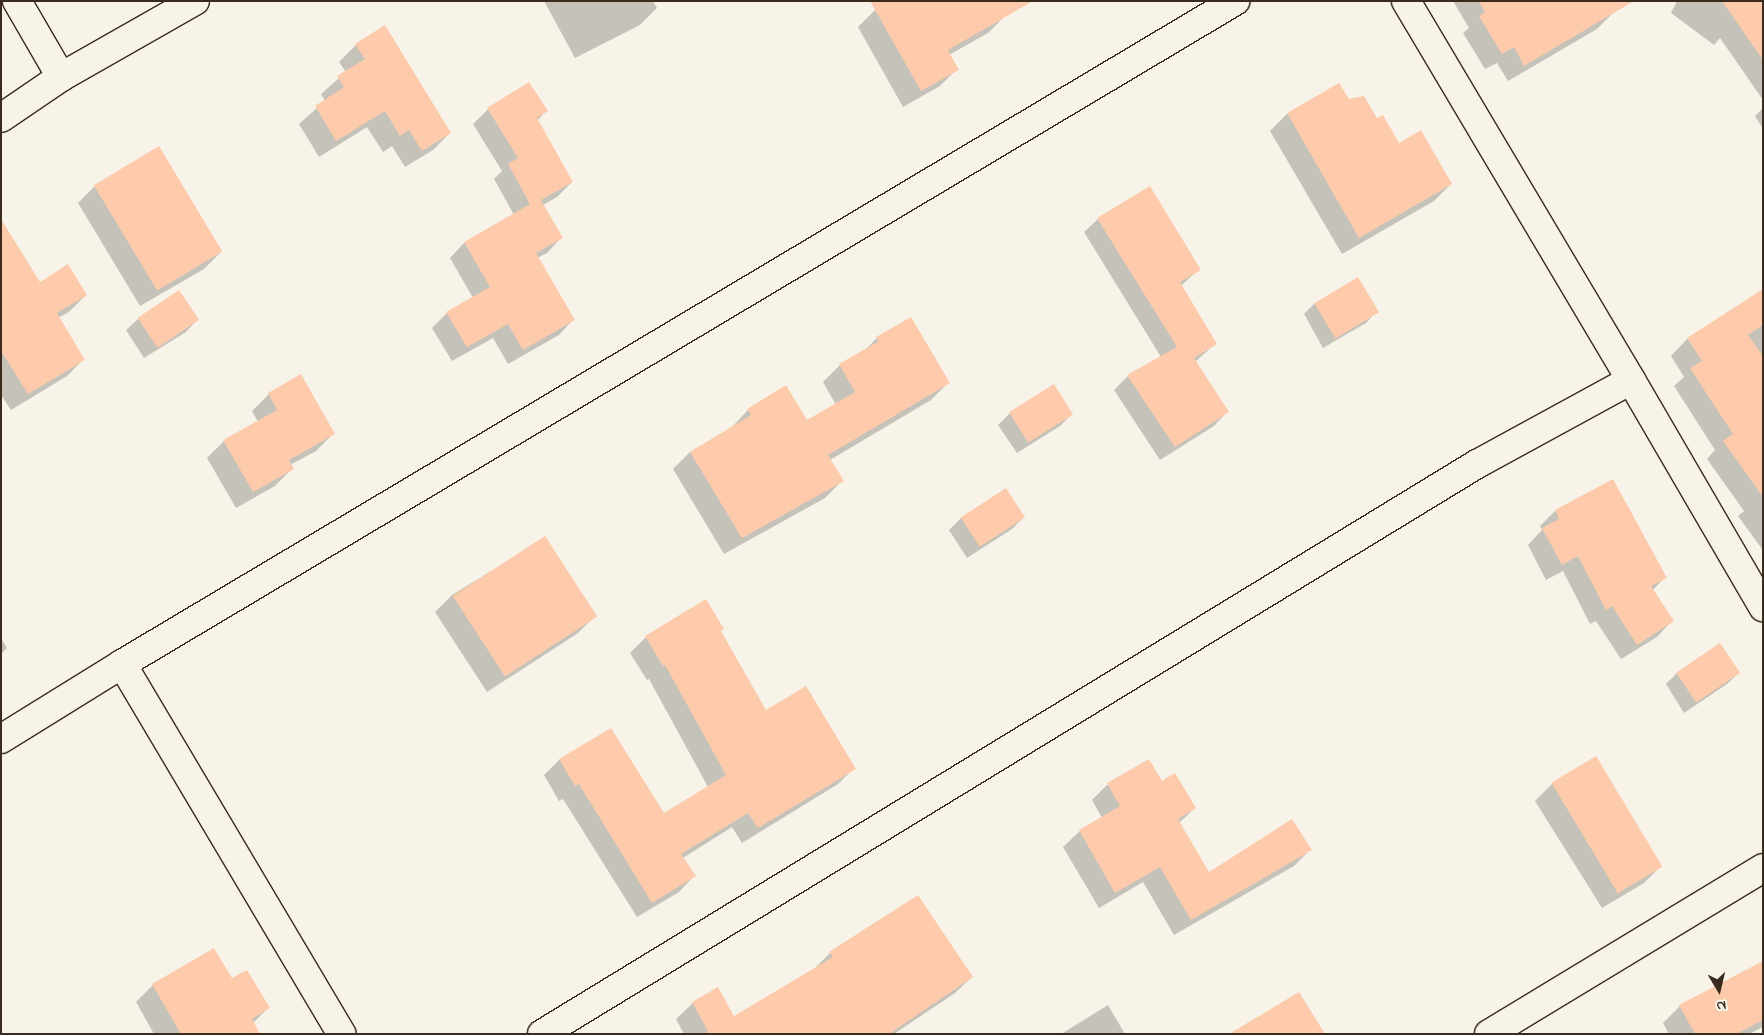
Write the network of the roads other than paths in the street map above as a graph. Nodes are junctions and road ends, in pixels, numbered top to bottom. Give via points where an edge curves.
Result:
1 (18, 1) edge
2 (194, 1) edge
3 (1235, 1) edge
4 (1406, 1) edge
5 (61, 77) junction
6 (1, 118) edge
7 (1631, 380) junction
8 (1763, 607) edge
9 (122, 664) junction
10 (1, 739) edge
11 (1763, 868) edge
12 (342, 1034) edge
13 (542, 1034) edge
14 (1489, 1034) edge

1 - 5 street
2 - 5 street
3 - 9 street
4 - 7 street
5 - 6 street
7 - 8 street
7 - 13 street via 1477,464
9 - 10 street
9 - 12 street
11 - 14 street

